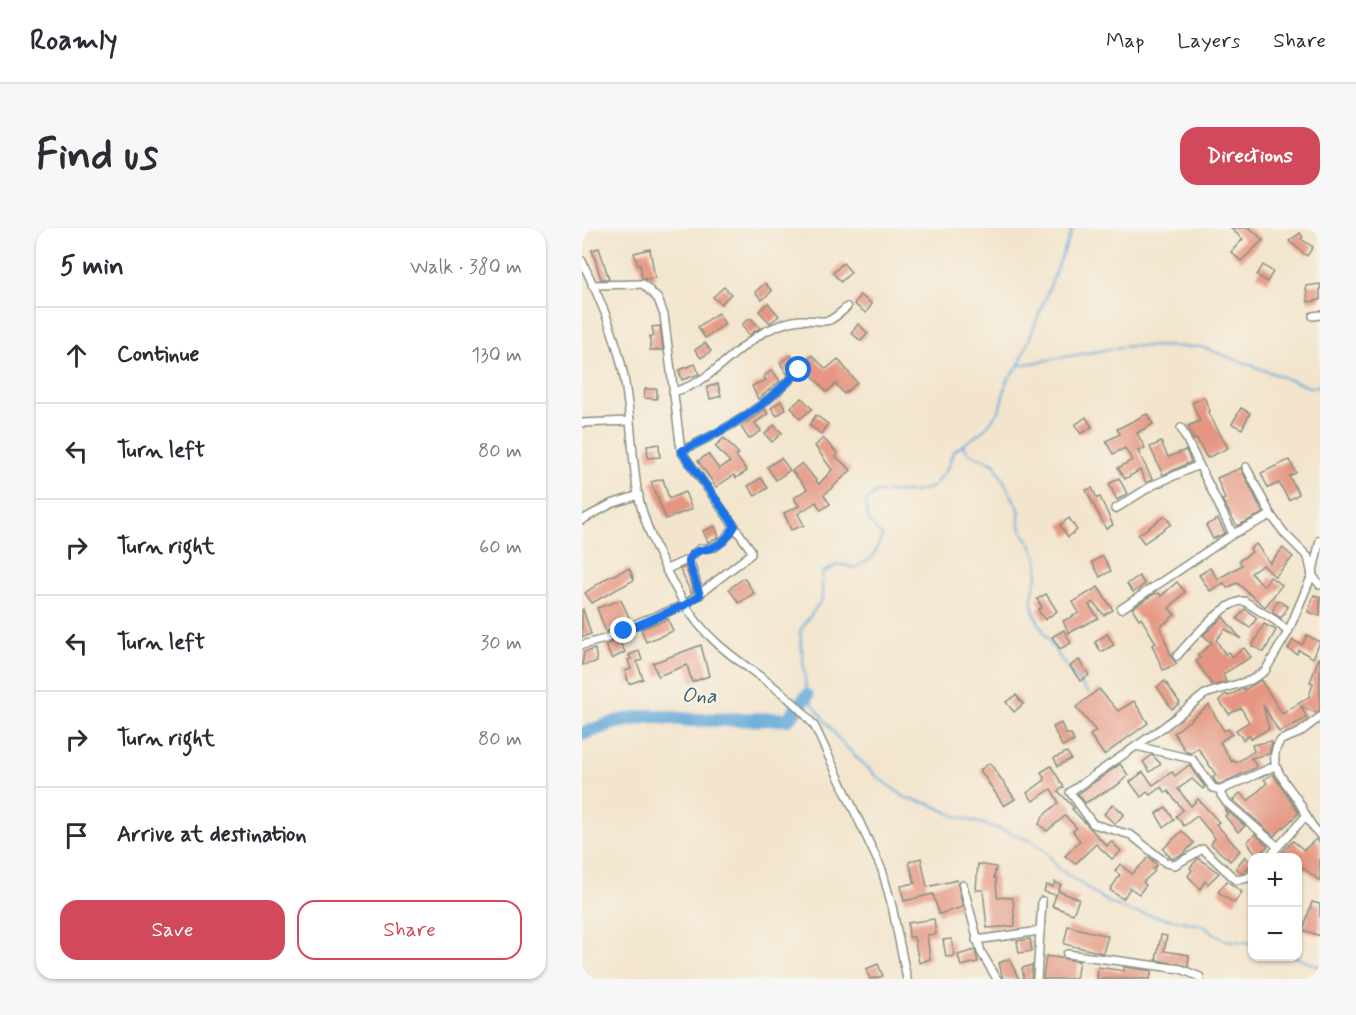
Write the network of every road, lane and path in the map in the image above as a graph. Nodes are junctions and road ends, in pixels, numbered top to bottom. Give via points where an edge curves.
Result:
1 (582, 262) edge
2 (592, 285) junction
3 (847, 307) dead end
4 (799, 370) dead end
5 (673, 392) junction
6 (630, 422) junction
7 (582, 423) edge
8 (1181, 428) dead end
9 (681, 451) junction
10 (1199, 465) junction
11 (1246, 467) dead end
12 (639, 495) junction
13 (1115, 509) dead end
14 (1271, 515) junction
15 (582, 520) edge
16 (735, 526) junction
17 (1233, 534) junction
18 (1320, 540) edge
19 (688, 560) junction
20 (667, 569) junction
21 (1312, 575) junction
22 (1320, 585) edge
23 (700, 595) junction
24 (685, 605) junction
25 (1121, 609) dead end
26 (1288, 633) junction
27 (582, 645) edge
28 (1177, 656) dead end
29 (1320, 717) edge
30 (1137, 746) junction
31 (1275, 766) junction
32 (1221, 790) junction
33 (1305, 817) junction
34 (1320, 835) edge
35 (1277, 846) junction
36 (1272, 853) edge
37 (1248, 878) edge
38 (963, 885) dead end
39 (1042, 901) dead end
40 (1040, 931) junction
41 (976, 940) junction
42 (1067, 954) dead end
43 (907, 979) edge
44 (996, 979) edge
45 (1037, 979) edge
46 (1200, 979) edge

1 - 2 street
2 - 5 street via 643,284 658,299 664,315
2 - 6 street via 621,361
3 - 5 street via 833,320 819,324 802,320 765,332 712,374
4 - 9 street via 780,391 725,431
5 - 9 street
6 - 7 street
6 - 12 street
8 - 10 street
9 - 16 street
10 - 13 street via 1153,485
10 - 17 street
11 - 14 street
12 - 15 street via 611,504
12 - 20 street
14 - 17 street
14 - 21 street via 1304,552
16 - 19 street via 715,547 699,549
16 - 23 street via 752,554
17 - 25 street
18 - 21 street
19 - 20 street
19 - 23 street
20 - 24 street
21 - 22 street
21 - 26 street
23 - 24 street
24 - 27 street
24 - 43 street via 714,641 805,713 815,727 882,870
26 - 28 street via 1268,616 1239,601 1213,619
26 - 30 street via 1260,675 1205,694
29 - 31 street via 1299,733 1281,740
30 - 32 street via 1192,759 1213,788
30 - 37 street via 1071,789 1093,824 1136,837 1172,865 1203,849 1236,880
31 - 32 street
31 - 33 street
32 - 35 street via 1226,802
33 - 34 street
33 - 35 street
35 - 36 street
38 - 41 street
39 - 40 street
40 - 41 street
40 - 45 street
41 - 44 street
42 - 46 street via 1181,969

